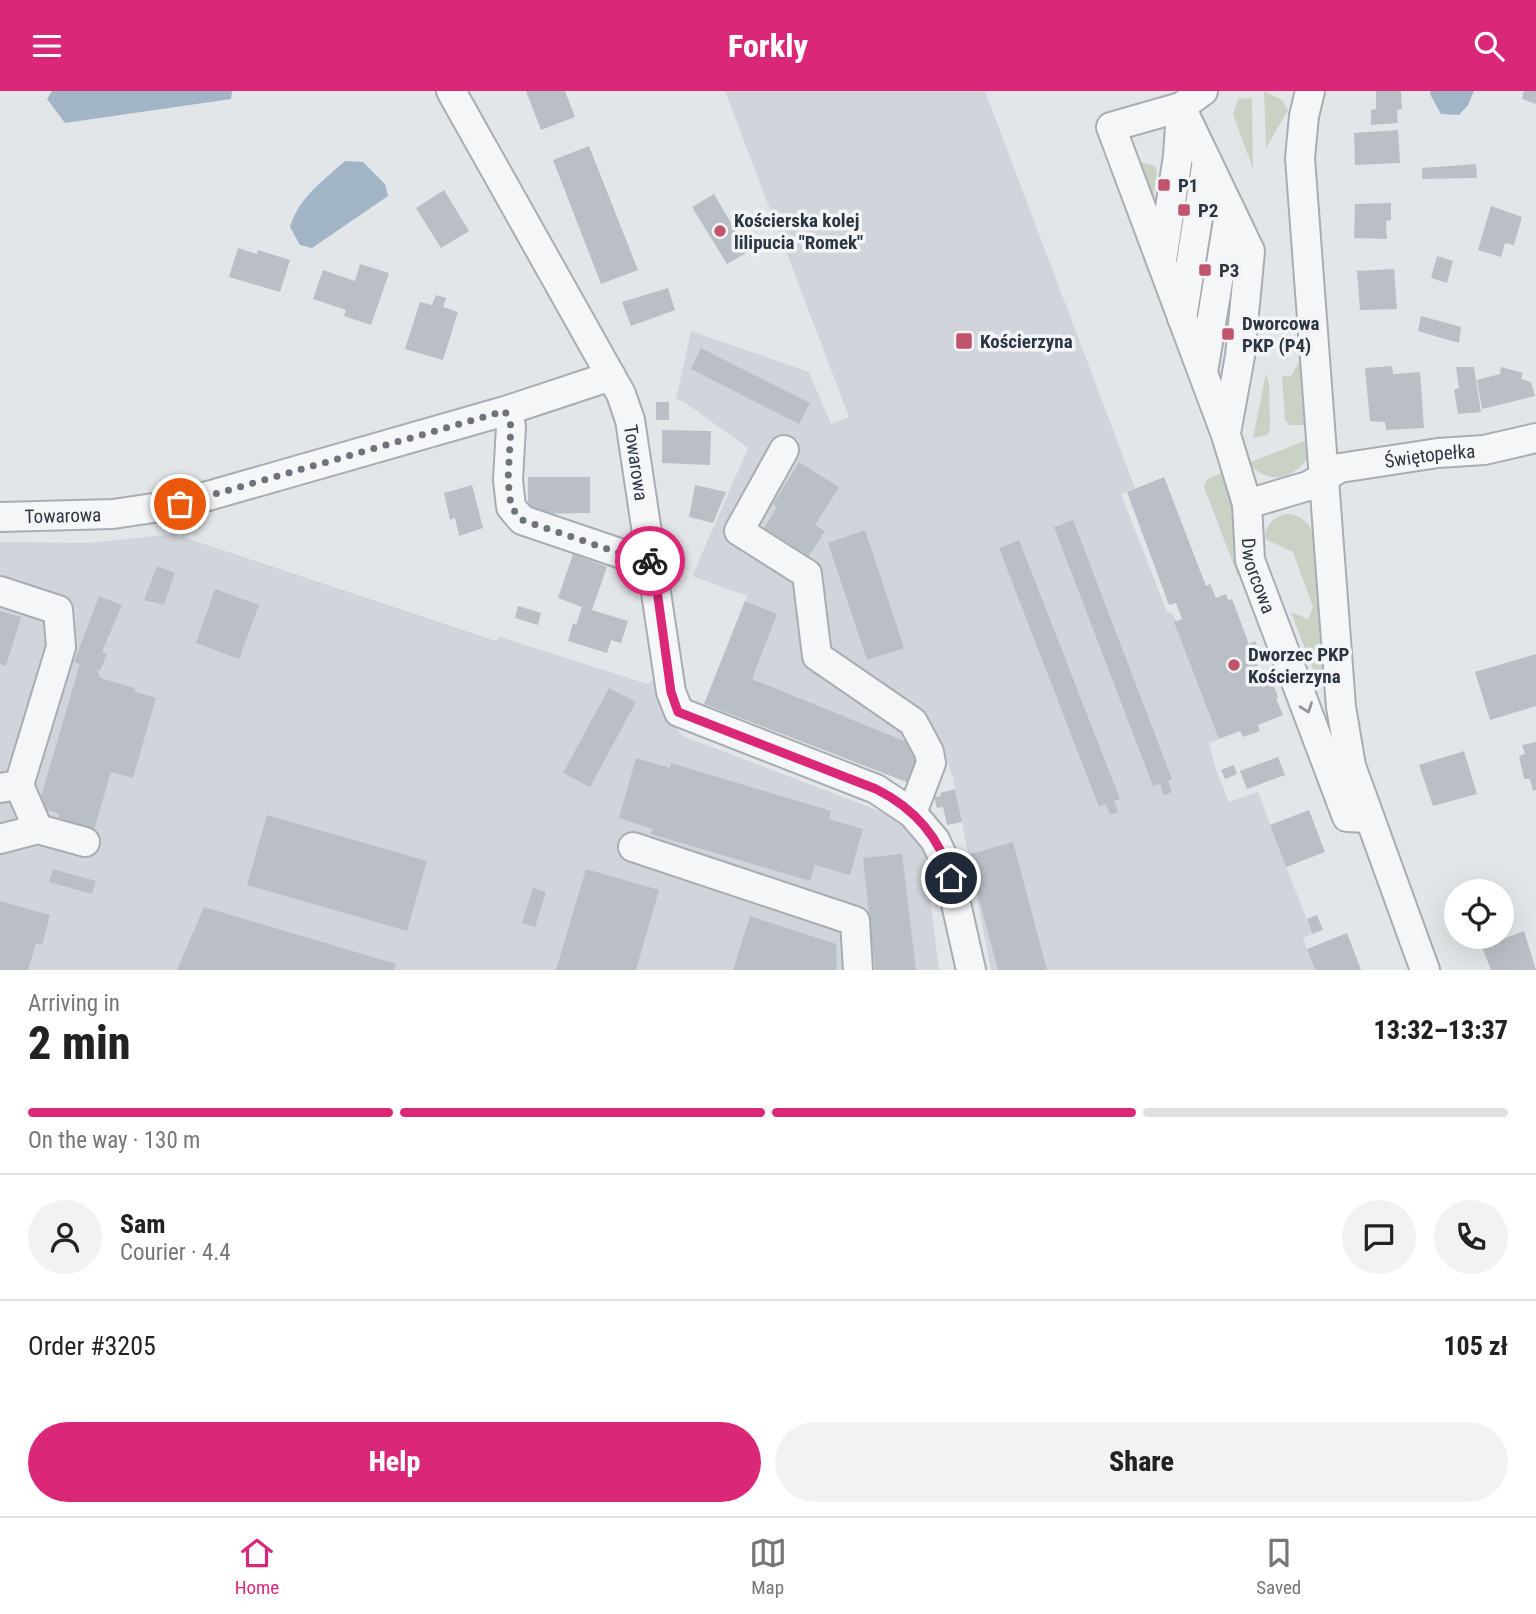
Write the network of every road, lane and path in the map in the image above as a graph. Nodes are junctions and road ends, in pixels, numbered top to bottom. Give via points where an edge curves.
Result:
1 (451, 91) edge
2 (1310, 91) edge
3 (1192, 99) edge
4 (1207, 161) junction
5 (1230, 209) junction
6 (1161, 264) junction
7 (1182, 320) junction
8 (1203, 372) junction
9 (611, 376) junction
10 (505, 411) junction
11 (1226, 435) junction
12 (1536, 438) edge
13 (784, 450) dead end
14 (1324, 477) junction
15 (1247, 504) junction
16 (0, 517) edge
17 (653, 561) junction
18 (0, 591) edge
19 (10, 786) edge
20 (912, 813) junction
21 (1369, 818) junction
22 (38, 829) junction
23 (0, 839) edge
24 (85, 842) dead end
25 (633, 847) dead end
26 (858, 970) edge
27 (971, 970) edge
28 (1425, 970) edge

1 - 9 street, Towarowa
2 - 14 street via 1300,157
3 - 4 street
3 - 6 street
3 - 6 street via 1111,127
4 - 5 street
4 - 7 street
5 - 8 street
5 - 11 street via 1250,251 1240,356
6 - 7 street
7 - 8 street
8 - 11 street
9 - 10 street, Towarowa
9 - 17 street, Towarowa via 630,420
10 - 16 street, Towarowa via 180,504 113,514
10 - 17 street via 511,426 511,507 522,520
11 - 15 street
12 - 14 street, Świętopełka via 1485,450 1340,468
13 - 20 street via 738,531 807,574 817,656 913,722 931,763
14 - 15 street
14 - 21 street via 1341,707 1351,766
15 -> 21 street, Dworcowa via 1250,560 1348,817
17 - 20 street, Towarowa via 671,692 678,712 876,789
18 - 19 street via 58,610 61,647
19 - 22 street
20 - 27 street, Towarowa via 935,840 948,868
21 - 28 street
22 - 23 street
22 - 24 street
25 - 26 street via 855,921

